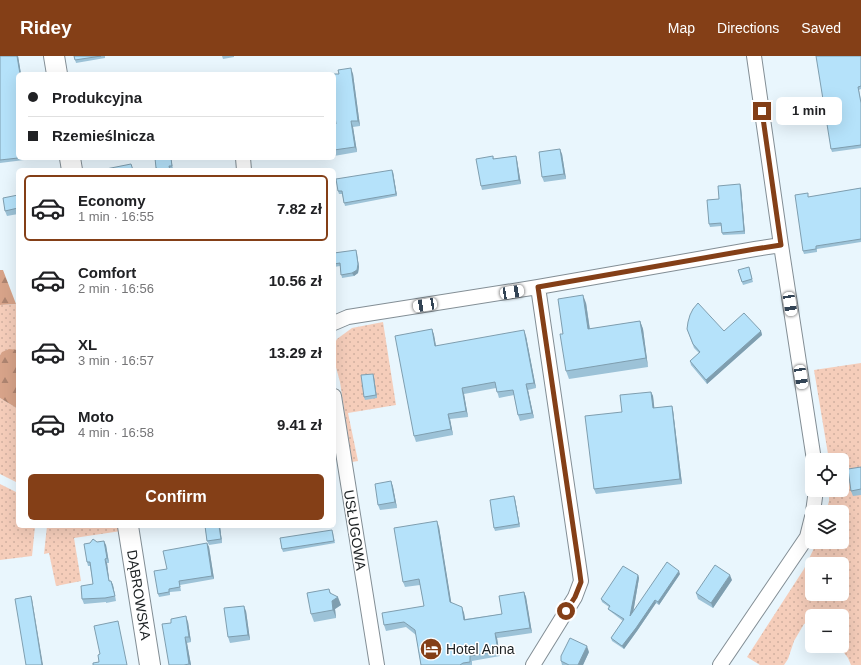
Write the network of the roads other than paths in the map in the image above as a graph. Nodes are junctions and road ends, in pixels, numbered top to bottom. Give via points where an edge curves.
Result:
1 (54, 56) edge
2 (754, 56) edge
3 (57, 72) edge
4 (781, 245) junction
5 (538, 287) junction
6 (336, 322) edge
7 (336, 409) edge
8 (813, 453) edge
9 (128, 528) edge
10 (805, 540) edge
11 (150, 665) edge
12 (377, 665) edge
13 (533, 665) edge
14 (720, 665) edge

1 - 3 street
2 - 4 street
4 - 5 street
4 - 8 street
5 - 6 street via 348,317
5 - 13 street via 581,582 575,597
7 - 12 street, USŁUGOWA
9 - 11 street, DĄBROWSKA
10 - 14 street

